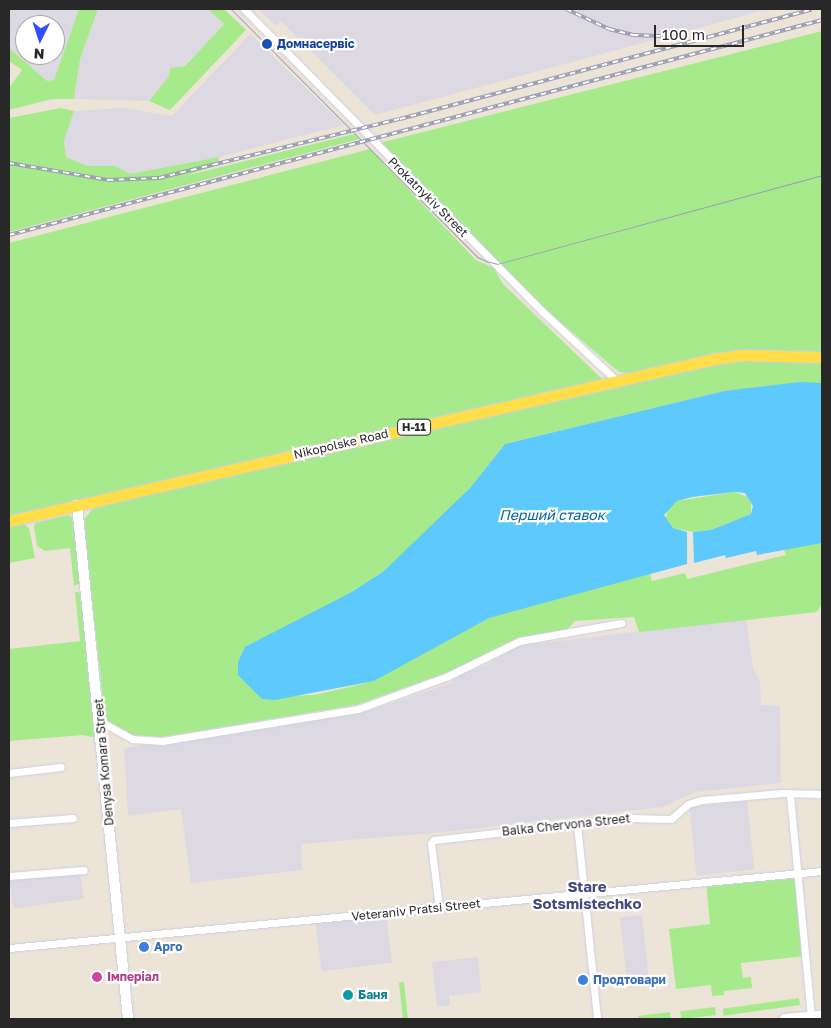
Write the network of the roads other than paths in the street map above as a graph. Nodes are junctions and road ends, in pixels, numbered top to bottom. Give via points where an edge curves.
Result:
1 (244, 9) edge
2 (822, 357) edge
3 (616, 381) junction
4 (77, 505) junction
5 (9, 521) edge
6 (621, 623) dead end
7 (100, 721) junction
8 (61, 767) dead end
9 (9, 773) edge
10 (822, 794) edge
11 (790, 795) junction
12 (73, 818) dead end
13 (9, 823) edge
14 (577, 824) junction
15 (84, 870) dead end
16 (822, 871) edge
17 (797, 872) junction
18 (9, 876) edge
19 (584, 892) junction
20 (439, 908) junction
21 (120, 938) junction
22 (9, 948) edge
23 (822, 1016) edge
24 (811, 1017) junction
25 (128, 1019) edge
26 (597, 1019) edge
27 (784, 1019) edge

1 - 3 street, Prokatnykiv Street via 543,312
2 - 3 main road, Nikopolske Road / Н-11 via 743,355
3 - 4 main road, Nikopolske Road / Н-11
4 - 5 main road, Nikopolske Road / Н-11
4 - 7 street, Denysa Komara Street
6 - 7 street via 519,641 448,676 358,709 162,741 123,736
7 - 21 street, Denysa Komara Street
8 - 9 street
10 - 11 street, Balka Chervona Street
11 - 14 street, Balka Chervona Street via 702,800 688,804 671,819 628,818
11 - 17 street
12 - 13 street
14 - 19 street
14 - 20 street, Balka Chervona Street via 434,840 431,843
15 - 18 street
16 - 17 street, Veteraniv Pratsi Street
17 - 19 street, Veteraniv Pratsi Street
17 - 24 street
19 - 20 street, Veteraniv Pratsi Street
19 - 26 street
20 - 21 street, Veteraniv Pratsi Street
21 - 22 street, Veteraniv Pratsi Street
21 - 25 street, Denysa Komara Street
23 - 24 street
24 - 27 street

